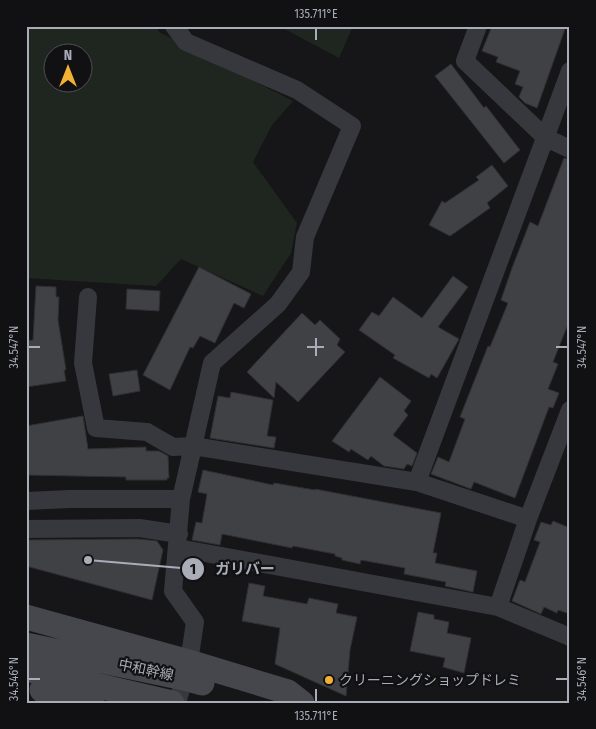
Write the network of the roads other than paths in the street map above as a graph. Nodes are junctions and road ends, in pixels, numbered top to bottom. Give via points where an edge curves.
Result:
1 (174, 26) edge
2 (478, 26) edge
3 (570, 71) edge
4 (546, 138) junction
5 (570, 149) edge
6 (88, 297) dead end
7 (570, 410) edge
8 (193, 446) junction
9 (417, 482) junction
10 (181, 499) junction
11 (26, 501) edge
12 (528, 519) junction
13 (26, 529) edge
14 (178, 541) junction
15 (498, 607) junction
16 (26, 617) edge
17 (570, 637) edge
18 (26, 644) edge
19 (26, 669) edge
20 (187, 670) junction
21 (26, 686) edge
22 (92, 703) edge
23 (172, 703) edge
24 (177, 703) edge
25 (265, 703) edge
26 (302, 703) edge

1 - 8 street via 186,42 297,90 352,126 305,237 301,272 278,304 212,363
2 - 4 street via 465,61
3 - 4 street
4 - 5 street
4 - 9 street
6 - 8 street via 83,363 96,428 147,432 173,447
7 - 12 street
8 - 9 street
8 - 10 street
9 - 12 street
10 - 11 street
10 - 14 street
12 - 15 street
13 - 14 street via 139,528
14 - 15 street
14 - 20 street via 173,591 195,622
15 - 17 street
16 - 20 main road
18 - 20 main road, 中和幹線
19 - 23 main road, 中和幹線
20 - 24 street
20 - 25 main road, 中和幹線
20 - 26 main road via 288,692
21 - 22 main road

